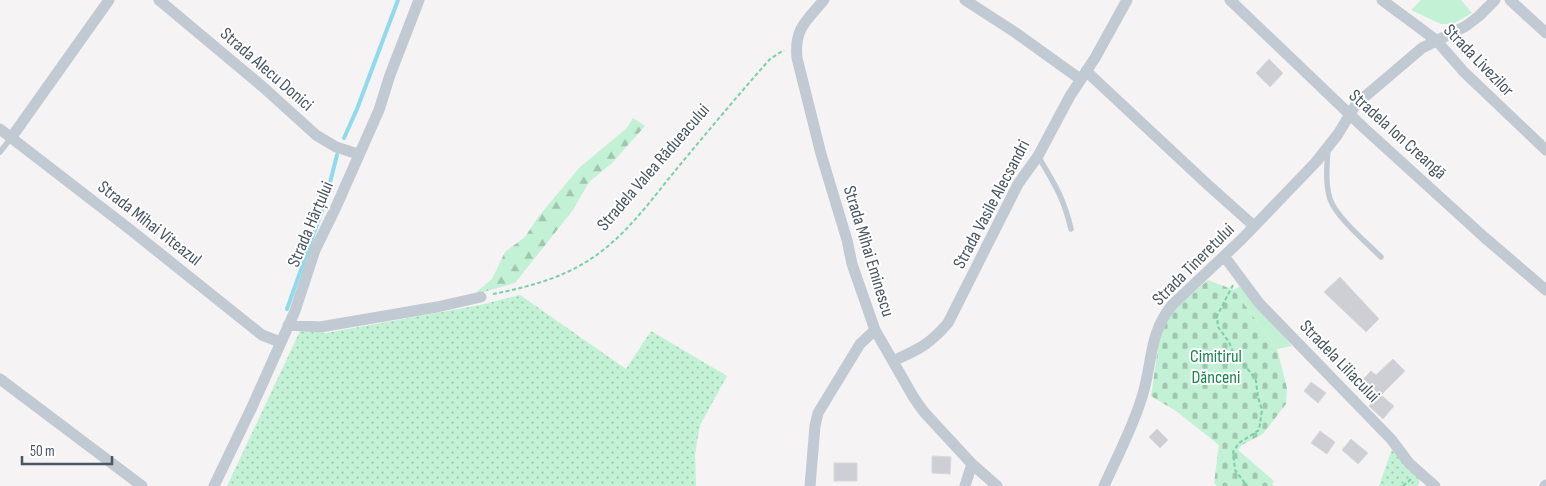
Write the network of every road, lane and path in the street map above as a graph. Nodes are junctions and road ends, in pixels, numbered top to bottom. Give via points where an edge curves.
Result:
1 (109, 0) edge
2 (159, 0) edge
3 (419, 0) edge
4 (824, 0) edge
5 (965, 0) edge
6 (1127, 0) edge
7 (1230, 0) edge
8 (1382, 0) edge
9 (1495, 0) edge
10 (1510, 0) edge
11 (1546, 33) edge
12 (1436, 40) junction
13 (796, 46) junction
14 (1083, 76) junction
15 (1350, 115) junction
16 (0, 130) edge
17 (12, 138) junction
18 (1328, 146) junction
19 (1546, 150) edge
20 (0, 152) edge
21 (358, 154) junction
22 (1038, 156) junction
23 (1254, 226) junction
24 (1071, 229) dead end
25 (1224, 256) junction
26 (1381, 257) dead end
27 (1239, 277) junction
28 (1546, 290) edge
29 (481, 297) joint
30 (288, 325) junction
31 (875, 330) junction
32 (280, 342) junction
33 (893, 361) junction
34 (0, 379) edge
35 (972, 464) junction
36 (142, 486) edge
37 (214, 486) edge
38 (810, 486) edge
39 (966, 486) edge
40 (997, 486) edge
41 (1104, 486) edge
42 (1247, 486) edge
43 (1435, 486) edge

1 - 17 street
2 - 21 street, Strada Alecu Donici via 316,135
3 - 21 street, Strada Hârțului via 379,110
4 - 13 street via 802,26
5 - 14 street
6 - 14 street, Strada Vasile Alecsandri
7 - 15 street, Stradela Ion Creangă
8 - 12 street, Strada Livezilor
9 - 12 street, Strada Tineretului via 1466,26
10 - 11 street
12 - 15 street, Strada Tineretului via 1362,99
12 - 19 street, Strada Livezilor via 1464,72
13 - 29 path, Stradela Valea Rădueacului via 782,50 770,59 610,244 586,262 554,277
13 - 31 street, Strada Mihai Eminescu via 821,154 852,264
14 - 22 street, Strada Vasile Alecsandri
14 - 23 street
15 - 18 street, Strada Tineretului
15 - 28 street, Stradela Ion Creangă via 1484,238
16 - 17 street, Strada Mihai Viteazul
17 - 20 lane
17 - 32 street, Strada Mihai Viteazul via 262,335
18 - 23 street, Strada Tineretului
18 - 26 lane via 1330,199 1335,209
21 - 30 street, Strada Hârțului via 315,250
22 - 24 lane via 1057,186
22 - 33 street, Strada Vasile Alecsandri via 1008,202 948,323 922,348
23 - 25 street, Strada Tineretului
25 - 27 street, Stradela Liliacului
25 - 41 street, Strada Tineretului via 1172,305 1156,329 1137,414
27 - 42 path via 1217,316 1218,327 1233,352 1256,381 1262,410 1259,430 1239,443 1234,452 1235,470
27 - 43 street, Stradela Liliacului via 1274,319 1391,439 1409,464
29 - 30 street via 320,327
30 - 32 street, Strada Hârțului
31 - 33 street, Strada Mihai Eminescu
31 - 38 street via 856,349 818,413
32 - 37 street, Strada Hârțului
33 - 35 street, Strada Mihai Eminescu via 924,412
34 - 36 street
35 - 39 street
35 - 40 street, Strada Mihai Eminescu

